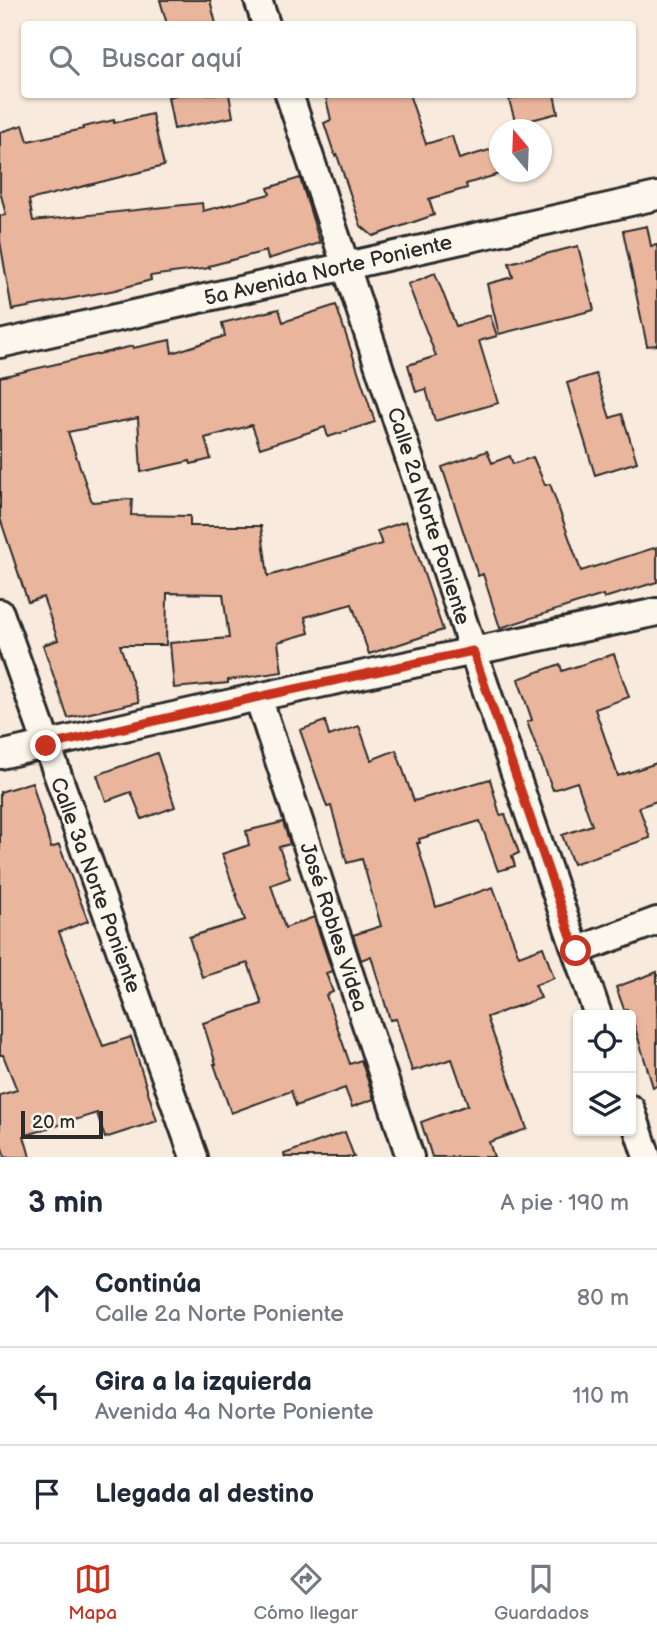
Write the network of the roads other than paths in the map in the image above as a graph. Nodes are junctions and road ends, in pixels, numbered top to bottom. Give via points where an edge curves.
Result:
1 (258, 0) edge
2 (265, 21) edge
3 (290, 98) edge
4 (657, 196) edge
5 (346, 266) junction
6 (0, 344) edge
7 (0, 612) edge
8 (657, 612) edge
9 (473, 651) junction
10 (258, 697) junction
11 (46, 746) junction
12 (0, 755) edge
13 (657, 921) edge
14 (576, 951) junction
15 (596, 1010) edge
16 (636, 1124) edge
17 (194, 1157) edge
18 (410, 1157) edge
19 (647, 1157) edge

1 - 2 street
3 - 5 street, Calle 2a Norte Poniente
4 - 5 street, 5a Avenida Norte Poniente
5 - 6 street, 5a Avenida Norte Poniente
5 - 9 street, Calle 2a Norte Poniente
7 - 11 street, Calle 3a Norte Poniente
8 - 9 street
9 - 10 street
9 - 14 street, Calle 2a Norte Poniente
10 - 11 street
10 - 18 street, José Robles Videa
11 - 12 street
11 - 17 street, Calle 3a Norte Poniente
13 - 14 street
14 - 15 street, Calle 2a Norte Poniente
16 - 19 street

